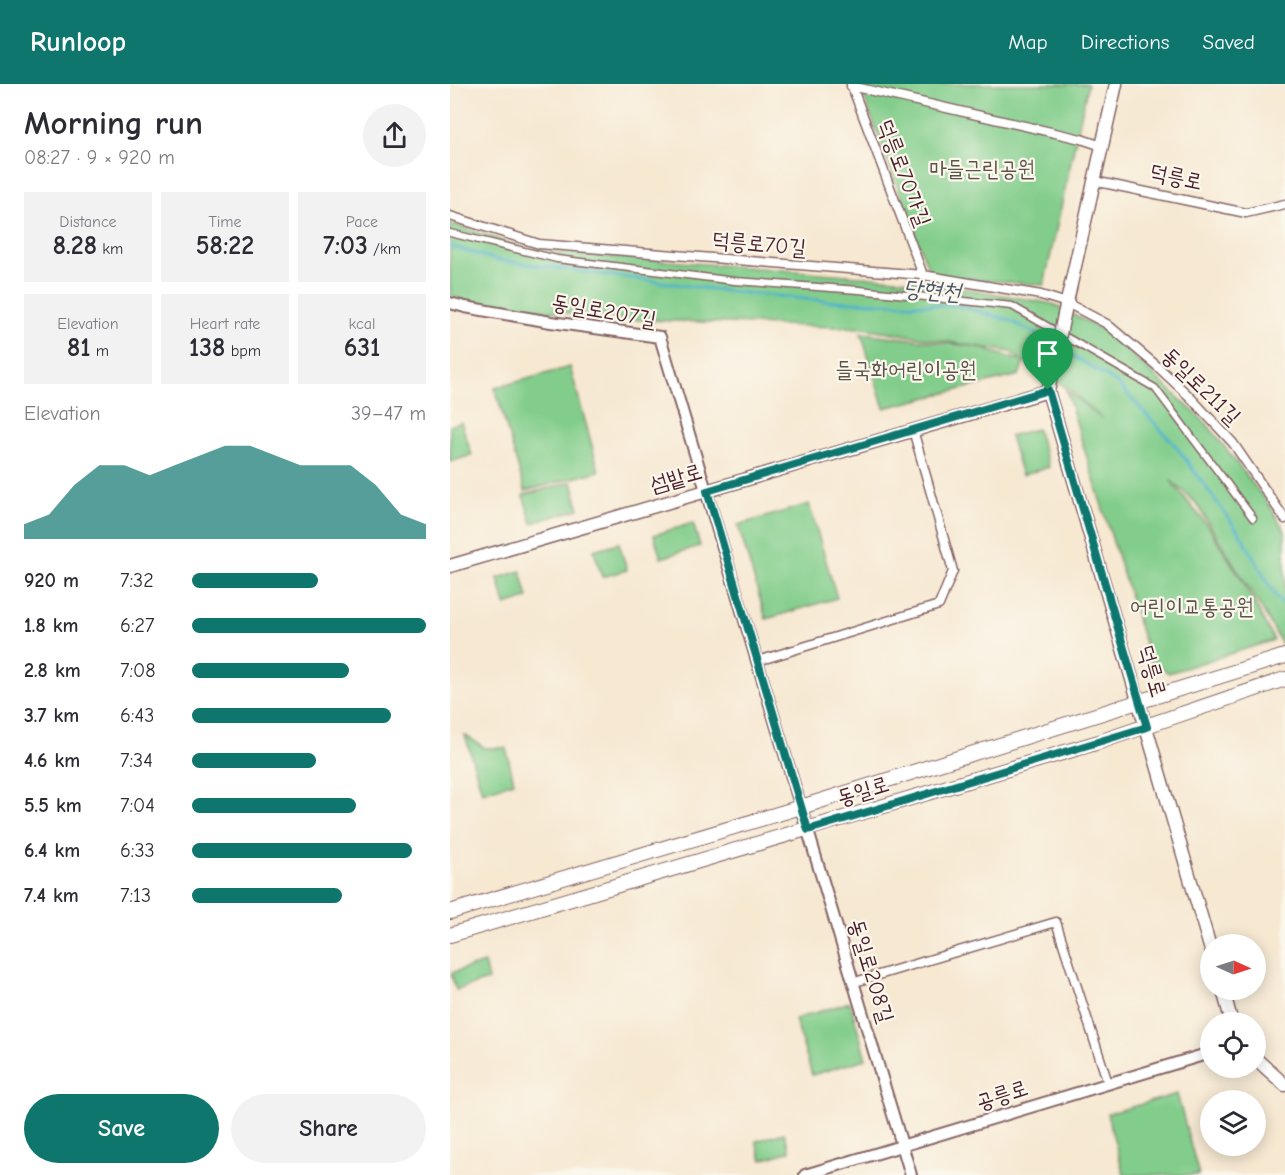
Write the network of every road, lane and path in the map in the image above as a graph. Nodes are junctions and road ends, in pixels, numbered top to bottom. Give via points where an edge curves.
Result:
1 (1116, 84) edge
2 (851, 85) edge
3 (1102, 146) junction
4 (1094, 181) junction
5 (1285, 204) edge
6 (450, 216) edge
7 (450, 233) edge
8 (923, 275) junction
9 (450, 303) edge
10 (1067, 303) junction
11 (1048, 390) junction
12 (913, 430) junction
13 (707, 491) junction
14 (1253, 518) dead end
15 (1285, 519) edge
16 (450, 566) edge
17 (1285, 656) edge
18 (758, 661) junction
19 (1285, 679) edge
20 (1139, 701) junction
21 (1147, 727) junction
22 (801, 807) junction
23 (808, 830) junction
24 (450, 912) edge
25 (1206, 934) edge
26 (450, 935) edge
27 (855, 982) junction
28 (1200, 1056) edge
29 (1266, 1068) edge
30 (1108, 1083) junction
31 (1285, 1084) edge
32 (902, 1146) junction
33 (805, 1175) edge
34 (911, 1175) edge

1 - 3 main road
2 - 3 street
2 - 8 street, 덕릉로70가길
3 - 4 main road
4 - 5 street, 덕릉로 via 1246,213
4 - 10 main road
6 - 8 street, 덕릉로70길 via 538,244
7 - 14 street via 557,260 1012,306 1155,388
8 - 10 street, 덕릉로70길
9 - 13 street, 동일로207길 via 660,337
10 - 11 main road, 덕릉로, bridge
10 - 15 street, 동일로211길 via 1107,324 1190,397 1233,443
11 - 12 main road, 섬밭로
11 - 20 main road, 덕릉로
12 - 13 main road, 섬밭로
12 - 18 street via 953,571 939,605
13 - 16 main road, 섬밭로
13 - 18 street, 동일로207길
17 - 20 main road, 동일로
18 - 22 street, 동일로207길
19 - 21 main road, 동일로
20 - 21 main road, 덕릉로
20 - 22 main road, 동일로
21 - 23 main road, 동일로
21 - 25 main road, 덕릉로
22 - 23 street, 동일로208길
22 - 24 main road, 동일로
23 - 26 main road, 동일로
23 - 27 street, 동일로208길
27 - 30 street via 1056,922
27 - 32 street, 동일로208길
28 - 30 street, 공릉로
29 - 31 main road
30 - 32 street, 공릉로
32 - 33 street, 공릉로
32 - 34 street, 동일로208길

